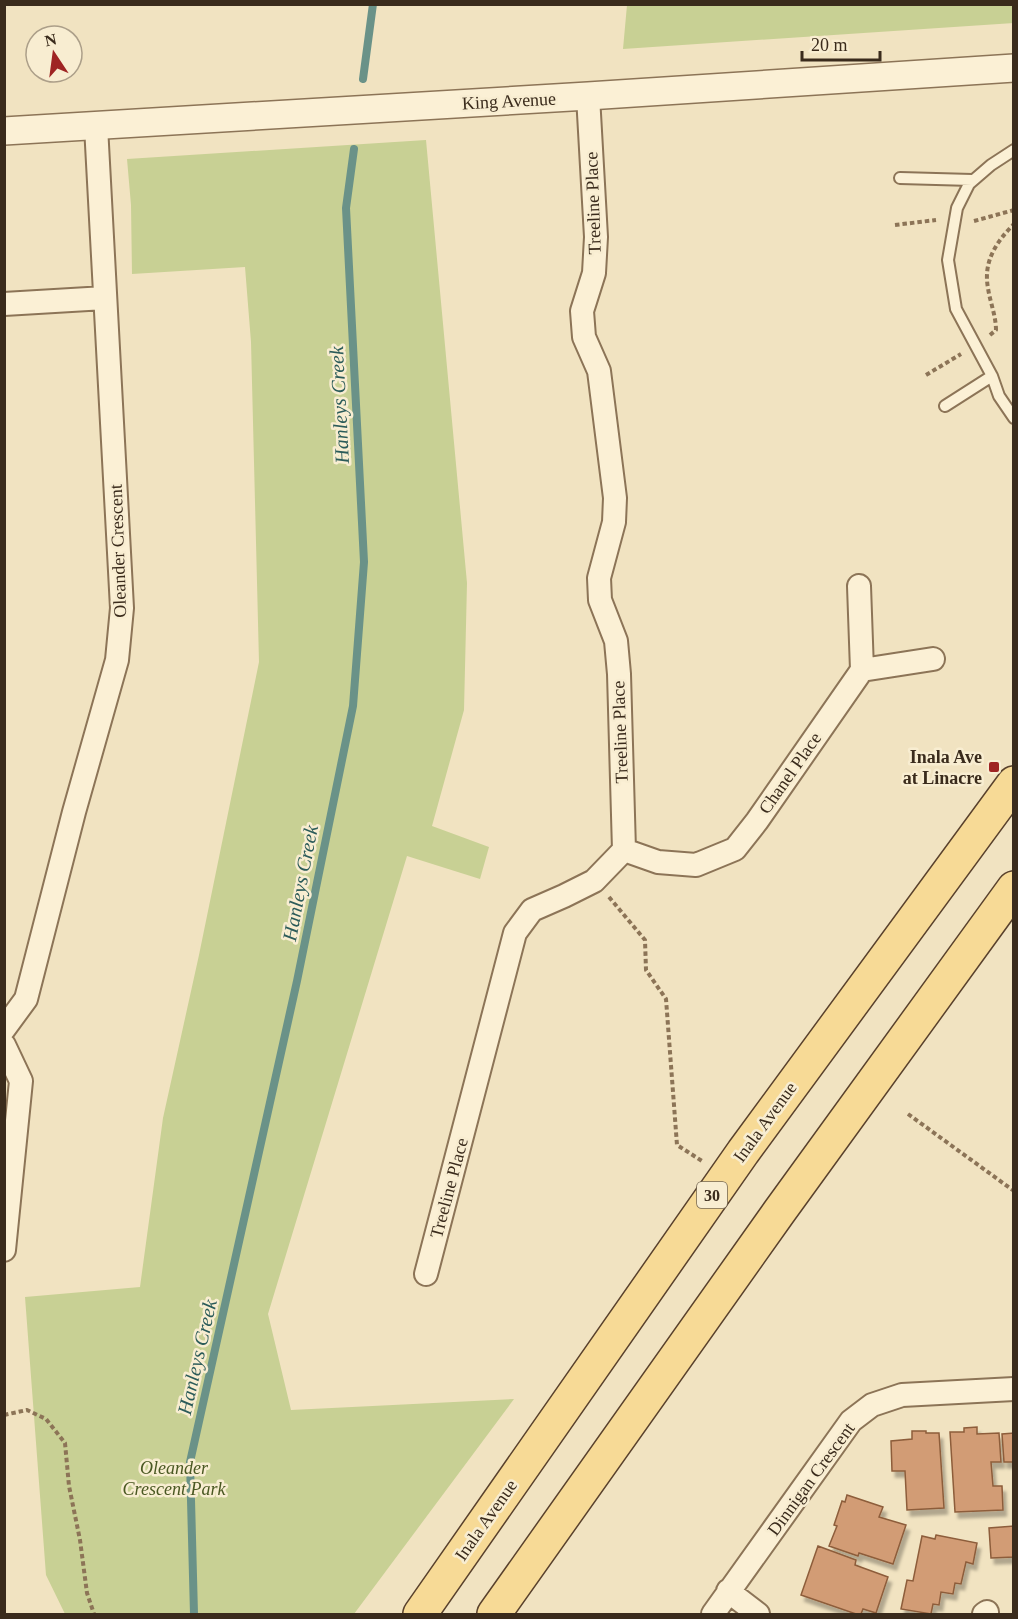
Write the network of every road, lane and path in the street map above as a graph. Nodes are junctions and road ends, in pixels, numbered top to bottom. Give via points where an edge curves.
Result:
1 (1014, 68) edge
2 (588, 96) junction
3 (96, 126) junction
4 (4, 131) edge
5 (1014, 150) edge
6 (900, 178) dead end
7 (972, 180) junction
8 (1014, 210) edge
9 (954, 221) junction
10 (1014, 224) edge
11 (895, 225) dead end
12 (105, 298) junction
13 (4, 304) edge
14 (974, 345) junction
15 (926, 375) dead end
16 (992, 376) junction
17 (945, 406) dead end
18 (1014, 418) edge
19 (859, 586) dead end
20 (933, 659) dead end
21 (862, 670) junction
22 (1014, 783) edge
23 (624, 850) junction
24 (594, 880) junction
25 (1014, 888) edge
26 (4, 1029) edge
27 (4, 1045) edge
28 (908, 1114) dead end
29 (702, 1161) dead end
30 (1014, 1191) edge
31 (4, 1250) edge
32 (426, 1274) dead end
33 (1014, 1389) edge
34 (4, 1415) edge
35 (728, 1591) junction
36 (94, 1614) edge
37 (420, 1614) edge
38 (494, 1614) edge
39 (713, 1614) edge
40 (758, 1614) edge

1 - 2 street, King Avenue
2 - 3 street, King Avenue
2 - 23 street, Treeline Place via 596,237 594,273 582,311 584,337 599,371 615,498 614,522 599,578 600,600 615,641 619,674
3 - 4 street, King Avenue
3 - 12 street, Oleander Crescent
5 - 7 lane
6 - 7 lane
7 - 9 lane
8 - 9 path via 978,221
9 - 11 path
9 - 14 lane via 948,260 954,299
10 - 14 path via 1001,237 987,269 996,330
12 - 13 street
12 - 26 street, Oleander Crescent via 122,608 117,660 26,999
14 - 15 path
14 - 16 lane
16 - 17 lane
16 - 18 lane via 999,396
19 - 21 street
20 - 21 street
21 - 23 street, Chanel Place via 735,849 696,865 658,862
22 - 37 main road, Inala Avenue / 30 via 743,1152
23 - 24 street, Treeline Place
24 - 29 path via 645,940 646,970 666,999 677,1145
24 - 32 street, Treeline Place via 532,910 515,933
25 - 38 main road
27 - 31 street via 21,1081
28 - 30 path
33 - 35 street, Dinnigan Crescent via 902,1395 872,1405 851,1421
34 - 36 path via 27,1410 46,1419 65,1443 87,1593
35 - 39 street, Dinnigan Crescent
35 - 40 street

